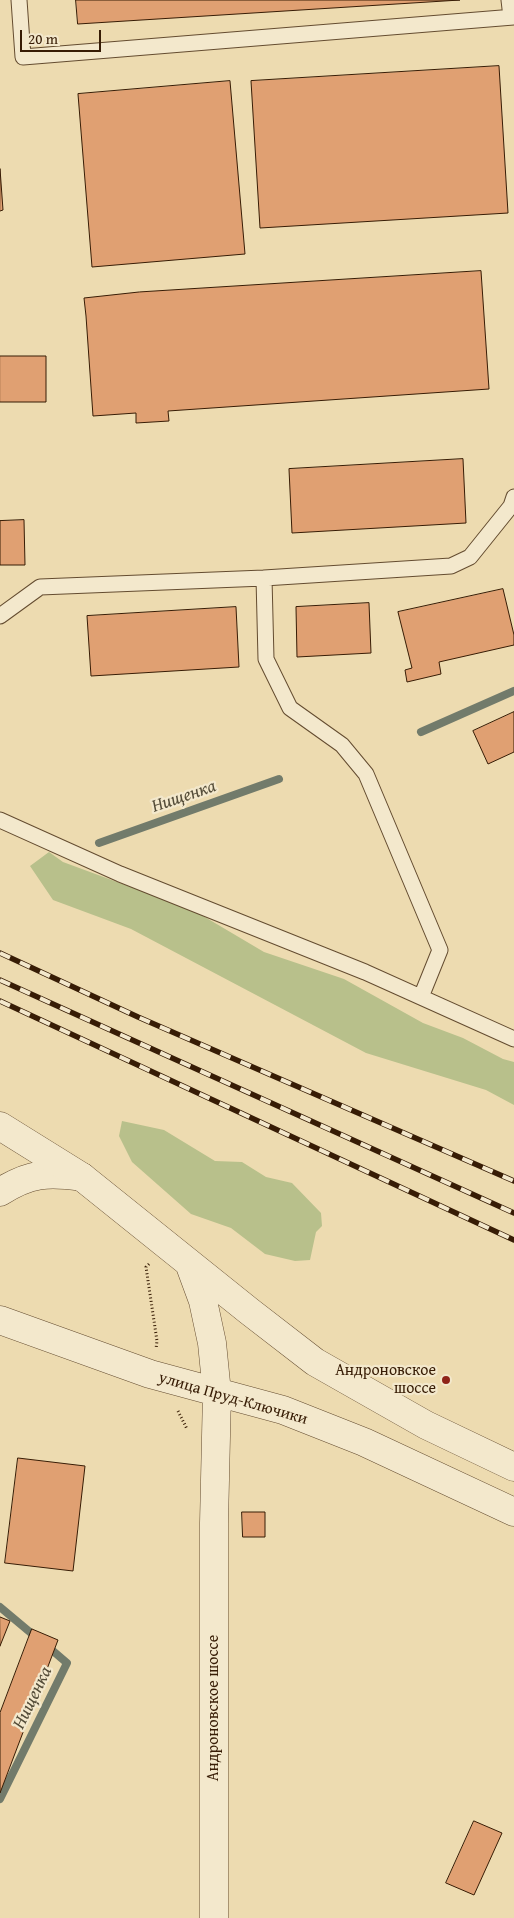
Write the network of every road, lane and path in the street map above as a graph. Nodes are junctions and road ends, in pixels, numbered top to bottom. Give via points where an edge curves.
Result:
1 (19, 0) edge
2 (510, 0) edge
3 (512, 17) edge
4 (514, 497) edge
5 (264, 578) junction
6 (0, 616) edge
7 (0, 820) edge
8 (421, 997) junction
9 (514, 1039) edge
10 (0, 1126) edge
11 (82, 1177) junction
12 (0, 1192) edge
13 (166, 1243) junction
14 (190, 1262) junction
15 (1, 1319) edge
16 (150, 1374) junction
17 (217, 1393) junction
18 (178, 1410) dead end
19 (189, 1436) dead end
20 (514, 1467) edge
21 (514, 1512) edge
22 (214, 1918) edge

1 - 3 lane via 23,57
2 - 3 lane
4 - 5 lane via 511,506 470,557 451,566
5 - 6 lane via 40,587
5 - 8 lane via 266,659 290,708 342,745 366,774 440,950
7 - 8 lane via 120,874
8 - 9 lane
10 - 11 street
11 - 12 street via 57,1173 34,1176
11 - 13 street
13 - 14 street
13 - 16 path via 146,1268 157,1341
14 - 17 street, Андроновское шоссе via 204,1301
14 - 20 street via 315,1362 426,1424
15 - 16 street, улица Пруд-Ключики
16 - 17 street, улица Пруд-Ключики
17 - 21 street, улица Пруд-Ключики via 283,1410 364,1442
17 - 22 street, Андроновское шоссе
18 - 19 path

